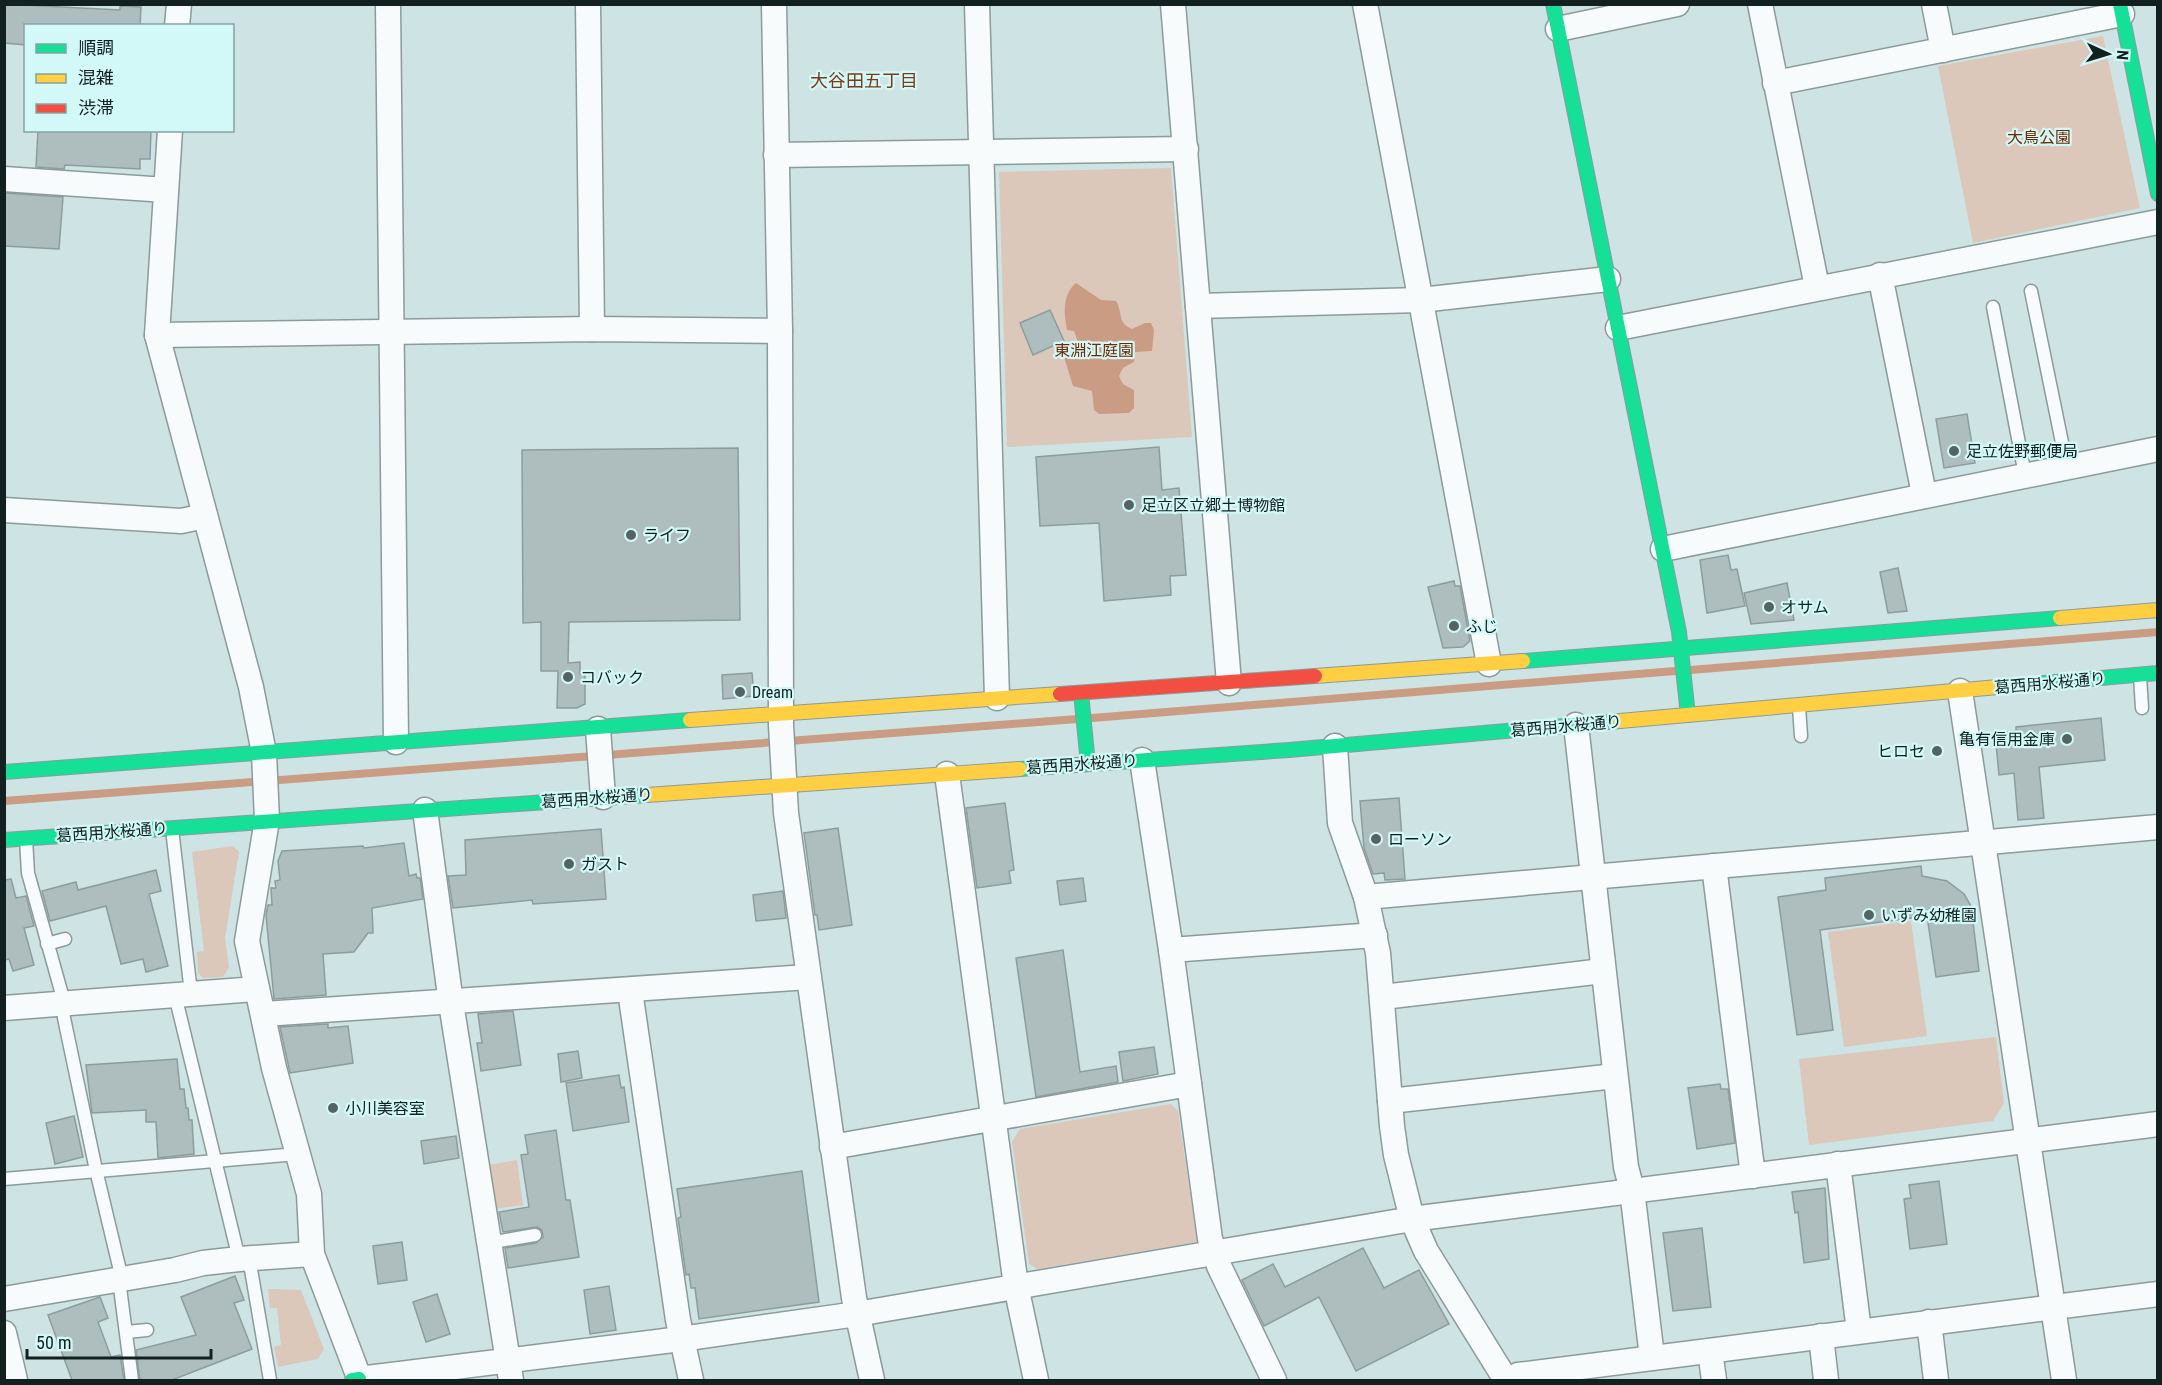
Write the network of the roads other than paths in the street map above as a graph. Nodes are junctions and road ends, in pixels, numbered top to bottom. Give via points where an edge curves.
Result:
1 (179, 4) edge
2 (388, 4) edge
3 (588, 4) edge
4 (774, 4) edge
5 (977, 4) edge
6 (1173, 4) edge
7 (1365, 4) edge
8 (1552, 4) edge
9 (1677, 4) edge
10 (1760, 4) edge
11 (1934, 4) edge
12 (2121, 9) edge
13 (177, 24) edge
14 (1558, 29) junction
15 (1943, 50) junction
16 (1775, 83) junction
17 (2148, 95) edge
18 (170, 132) edge
19 (1186, 150) junction
20 (981, 152) junction
21 (776, 155) junction
22 (4, 179) edge
23 (166, 190) junction
24 (2157, 194) edge
25 (2157, 222) edge
26 (1880, 275) junction
27 (1608, 279) junction
28 (1817, 287) junction
29 (2031, 291) dead end
30 (1421, 300) junction
31 (1198, 306) junction
32 (1993, 307) dead end
33 (1618, 328) junction
34 (592, 329) junction
35 (780, 331) junction
36 (391, 332) junction
37 (157, 335) junction
38 (2157, 449) edge
39 (2067, 467) junction
40 (2025, 475) junction
41 (1924, 494) junction
42 (4, 510) edge
43 (205, 516) junction
44 (1663, 549) junction
45 (2157, 610) edge
46 (1682, 654) junction
47 (1489, 664) junction
48 (2157, 673) edge
49 (2139, 675) junction
50 (1229, 683) junction
51 (1960, 691) junction
52 (1081, 693) junction
53 (997, 698) junction
54 (1799, 706) junction
55 (2142, 708) dead end
56 (1688, 715) junction
57 (781, 719) junction
58 (1576, 725) junction
59 (599, 733) junction
60 (1801, 736) dead end
61 (396, 742) junction
62 (1335, 746) junction
63 (1142, 760) junction
64 (264, 761) junction
65 (1088, 764) junction
66 (4, 772) edge
67 (947, 774) junction
68 (784, 775) junction
69 (603, 788) junction
70 (425, 810) junction
71 (267, 820) junction
72 (2152, 823) edge
73 (172, 827) junction
74 (26, 838) junction
75 (4, 840) edge
76 (1983, 842) junction
77 (1714, 866) junction
78 (1593, 876) junction
79 (1366, 897) junction
80 (1375, 935) junction
81 (66, 939) dead end
82 (46, 944) junction
83 (1171, 950) junction
84 (1603, 971) junction
85 (808, 977) junction
86 (257, 989) junction
87 (630, 991) junction
88 (183, 994) junction
89 (1383, 997) junction
90 (451, 1003) junction
91 (61, 1004) junction
92 (4, 1008) edge
93 (264, 1014) junction
94 (1616, 1076) junction
95 (1189, 1084) junction
96 (1390, 1101) junction
97 (995, 1118) junction
98 (2157, 1124) edge
99 (2028, 1139) junction
100 (832, 1147) junction
101 (297, 1154) junction
102 (215, 1160) junction
103 (1838, 1164) junction
104 (96, 1170) junction
105 (1753, 1176) junction
106 (4, 1179) edge
107 (1632, 1190) junction
108 (1412, 1219) junction
109 (535, 1235) dead end
110 (488, 1243) junction
111 (1214, 1253) junction
112 (312, 1254) junction
113 (244, 1259) junction
114 (120, 1280) junction
115 (1016, 1286) junction
116 (2157, 1294) edge
117 (4, 1299) edge
118 (2052, 1306) junction
119 (857, 1314) junction
120 (1929, 1322) junction
121 (147, 1330) dead end
122 (1859, 1331) junction
123 (126, 1332) junction
124 (4, 1333) edge
125 (1821, 1336) junction
126 (681, 1339) junction
127 (1710, 1351) junction
128 (1652, 1357) junction
129 (508, 1370) edge
130 (15, 1380) edge
131 (132, 1380) edge
132 (270, 1380) edge
133 (357, 1380) edge
134 (691, 1380) edge
135 (872, 1380) edge
136 (1036, 1380) edge
137 (1274, 1380) edge
138 (1507, 1380) edge
139 (1714, 1380) edge
140 (1826, 1380) edge
141 (1936, 1380) edge
142 (2064, 1380) edge

1 - 13 street
2 - 36 street
3 - 34 street
4 - 21 street
5 - 20 street
6 - 19 street
7 - 30 street
8 - 14 street
9 - 14 street
10 - 16 street
11 - 15 street
12 - 15 street
12 - 17 street
14 - 27 street
15 - 16 street
16 - 28 street
17 - 24 street
18 - 23 street
19 - 20 street
19 - 31 street
20 - 21 street
20 - 53 street
21 - 35 street
22 - 23 street
23 - 37 street
25 - 26 street
26 - 28 street
26 - 41 street
27 - 30 street
27 - 33 street
28 - 33 street
29 - 39 lane
30 - 31 street
30 - 47 street
31 - 50 street
32 - 40 lane
33 - 44 street
34 - 35 street
34 - 36 street
35 - 57 street
36 - 37 street
36 - 61 street
37 - 43 street
38 - 39 street
39 - 40 street
40 - 41 street
41 - 44 street
42 - 43 street via 181,521
43 - 64 street via 251,687
44 - 46 street
45 - 46 street
46 - 47 street
46 - 56 street
47 - 50 street
48 - 49 street, 葛西用水桜通り
49 - 51 street, 葛西用水桜通り
49 - 55 lane
50 - 52 street
51 - 54 street, 葛西用水桜通り
51 - 76 street
52 - 53 street
52 - 65 street
53 - 57 street
54 - 56 street, 葛西用水桜通り
54 - 60 lane
56 - 58 street, 葛西用水桜通り
57 - 59 street
57 - 68 street
58 - 62 street, 葛西用水桜通り
58 - 78 street
59 - 61 street
59 - 69 street
61 - 64 street
62 - 63 street, 葛西用水桜通り
62 - 79 street via 1340,823
63 - 65 street, 葛西用水桜通り
63 - 83 street
64 - 66 street
64 - 71 street
65 - 67 street, 葛西用水桜通り
67 - 68 street, 葛西用水桜通り
67 - 97 street
68 - 69 street, 葛西用水桜通り
68 - 85 street
69 - 70 street, 葛西用水桜通り
70 - 71 street, 葛西用水桜通り
70 - 90 street
71 - 73 street, 葛西用水桜通り
71 - 86 street via 247,941
72 - 76 street
73 - 74 street, 葛西用水桜通り
73 - 88 lane
74 - 75 street, 葛西用水桜通り
74 - 82 lane via 28,873
76 - 77 street via 1810,851
76 - 99 street
77 - 78 street
77 - 105 street
78 - 79 street
78 - 84 street
79 - 80 street
80 - 83 street
80 - 89 street
81 - 82 lane
82 - 91 lane via 61,991
83 - 95 street
84 - 89 street
84 - 94 street
85 - 87 street
85 - 100 street
86 - 88 street
86 - 93 street
87 - 90 street
87 - 126 street
88 - 91 street
88 - 102 lane
89 - 96 street
90 - 93 street
90 - 110 street
91 - 92 street
91 - 104 lane
93 - 101 street
94 - 96 street
94 - 107 street
95 - 97 street
95 - 111 street
96 - 108 street via 1396,1155
97 - 100 street
97 - 115 street
98 - 99 street
99 - 103 street
99 - 118 street
100 - 119 street
101 - 102 lane
101 - 112 street via 309,1194
102 - 104 lane
102 - 113 lane
103 - 105 street
103 - 122 street
104 - 106 lane
104 - 114 lane
105 - 107 street
107 - 108 street
107 - 128 street
108 - 111 street
108 - 138 street via 1426,1251
109 - 110 lane
110 - 129 street
111 - 115 street
111 - 137 street
112 - 113 street
112 - 133 street
113 - 114 street
113 - 132 lane
114 - 117 street
114 - 123 lane
115 - 119 street
115 - 136 street
116 - 118 street
118 - 120 street
118 - 142 street
119 - 126 street
119 - 135 street
120 - 122 street
120 - 141 street
121 - 123 lane
122 - 125 street
123 - 131 lane
124 - 130 street
125 - 127 street
125 - 140 street
126 - 129 street
126 - 134 street
127 - 128 street
127 - 139 street
128 - 138 street via 1518,1375
129 - 133 street

